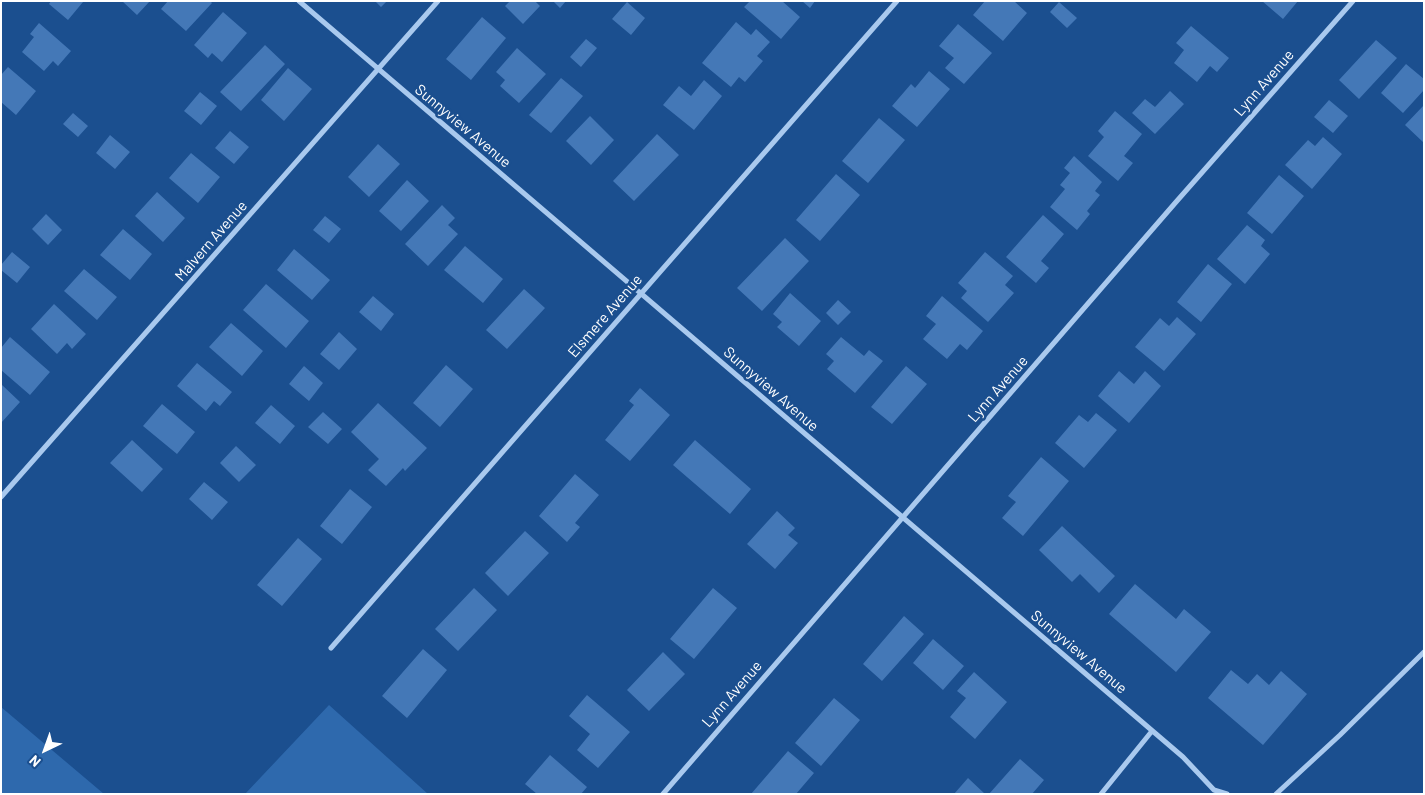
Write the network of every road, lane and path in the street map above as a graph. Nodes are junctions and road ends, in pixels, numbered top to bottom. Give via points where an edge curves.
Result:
1 (299, 1) edge
2 (438, 1) edge
3 (897, 1) edge
4 (1353, 1) edge
5 (378, 70) junction
6 (641, 293) junction
7 (1, 497) edge
8 (902, 518) junction
9 (332, 648) dead end
10 (1424, 652) edge
11 (1152, 731) junction
12 (663, 794) edge
13 (1101, 794) edge
14 (1227, 794) edge
15 (1276, 794) edge

1 - 5 street, Sunnyview Avenue
2 - 5 street, Malvern Avenue
3 - 6 street, Elsmere Avenue
4 - 8 street, Lynn Avenue
5 - 6 street, Sunnyview Avenue
5 - 7 street, Malvern Avenue
6 - 8 street, Sunnyview Avenue
6 - 9 street, Elsmere Avenue
8 - 11 street, Sunnyview Avenue
8 - 12 street, Lynn Avenue
10 - 15 street
11 - 13 street
11 - 14 street, Sunnyview Avenue via 1183,757 1214,790

